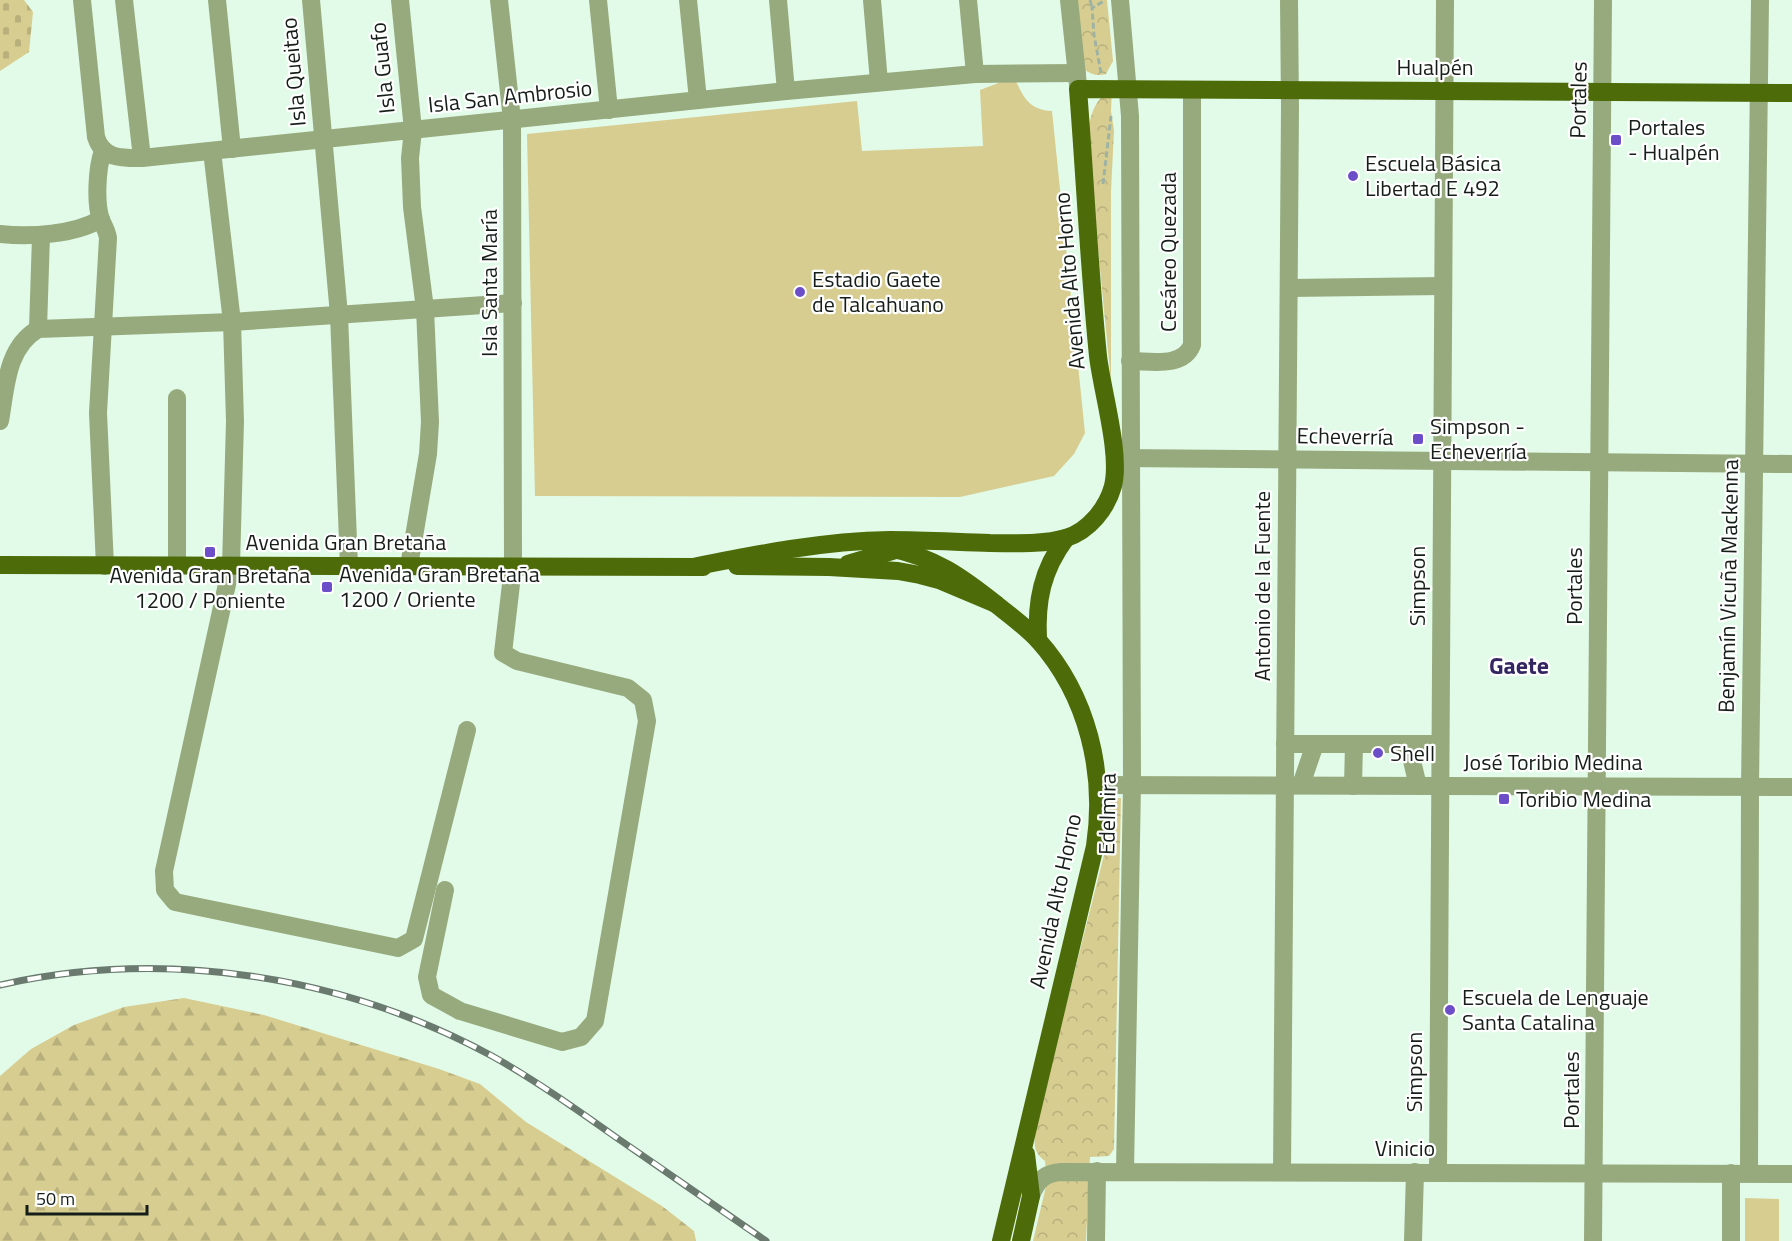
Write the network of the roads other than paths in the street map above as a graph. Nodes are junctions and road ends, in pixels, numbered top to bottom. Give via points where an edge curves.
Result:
1 (82, 0) edge
2 (124, 0) edge
3 (217, 0) edge
4 (311, 0) edge
5 (400, 0) edge
6 (499, 0) edge
7 (598, 0) edge
8 (688, 0) edge
9 (778, 0) edge
10 (872, 0) edge
11 (968, 0) edge
12 (1070, 0) edge
13 (1120, 0) edge
14 (1289, 0) edge
15 (1445, 0) edge
16 (1603, 0) edge
17 (1760, 0) edge
18 (975, 74) junction
19 (1078, 81) junction
20 (879, 82) junction
21 (1128, 89) junction
22 (1192, 90) junction
23 (1290, 90) junction
24 (786, 91) junction
25 (1445, 92) junction
26 (1602, 93) junction
27 (1758, 93) junction
28 (1792, 93) edge
29 (698, 100) junction
30 (609, 110) junction
31 (512, 120) junction
32 (413, 130) junction
33 (323, 140) junction
34 (232, 149) junction
35 (103, 151) junction
36 (212, 151) junction
37 (142, 158) junction
38 (101, 219) junction
39 (0, 234) edge
40 (41, 236) junction
41 (1443, 286) junction
42 (1289, 288) junction
43 (513, 303) junction
44 (425, 309) junction
45 (339, 315) junction
46 (232, 322) junction
47 (104, 328) junction
48 (38, 329) junction
49 (1130, 361) junction
50 (177, 398) dead end
51 (0, 421) edge
52 (1122, 458) junction
53 (1287, 459) junction
54 (1442, 461) junction
55 (1599, 462) junction
56 (1754, 464) junction
57 (1792, 464) edge
58 (1066, 538) junction
59 (928, 541) junction
60 (849, 542) junction
61 (897, 549) junction
62 (0, 566) edge
63 (105, 566) junction
64 (177, 566) junction
65 (231, 566) junction
66 (349, 566) junction
67 (409, 566) junction
68 (513, 567) junction
69 (693, 567) junction
70 (829, 567) junction
71 (996, 604) junction
72 (1038, 640) junction
73 (467, 730) dead end
74 (1285, 744) junction
75 (1314, 744) junction
76 (1354, 744) junction
77 (1408, 744) junction
78 (1439, 744) junction
79 (1098, 785) junction
80 (1132, 785) junction
81 (1293, 785) junction
82 (1353, 786) junction
83 (1418, 786) junction
84 (1439, 786) junction
85 (1596, 786) junction
86 (1750, 787) junction
87 (1792, 787) edge
88 (446, 890) dead end
89 (1024, 1145) junction
90 (1097, 1171) junction
91 (1125, 1171) junction
92 (1282, 1172) junction
93 (1415, 1172) junction
94 (1438, 1172) junction
95 (1594, 1173) junction
96 (1740, 1173) junction
97 (1792, 1174) edge
98 (1030, 1196) junction
99 (1001, 1241) edge
100 (1021, 1241) edge
101 (1096, 1241) edge
102 (1413, 1241) edge
103 (1593, 1241) edge
104 (1731, 1241) edge

1 - 35 street via 96,137
2 - 37 street
3 - 34 street
4 - 33 street, Isla Queitao
5 - 32 street, Isla Guafo
6 - 31 street, Isla Santa María
7 - 30 street
8 - 29 street
9 - 24 street
10 - 20 street
11 - 18 street
12 - 19 street, Avenida Alto Horno
13 - 21 street, Avenida Alto Horno
14 - 23 street, Antonio de la Fuente
15 - 25 street, Simpson
16 - 26 street, Portales
17 - 27 street, Benjamín Vicuña Mackenna
18 - 19 street, Isla San Ambrosio
18 - 20 street, Isla San Ambrosio
19 - 21 main road, Hualpén via 1104,89
19 - 52 main road, Avenida Alto Horno via 1098,356
20 - 24 street, Isla San Ambrosio
21 - 22 main road, Hualpén
21 - 49 street, Avenida Alto Horno
22 - 23 main road, Hualpén
22 - 49 street, Cesáreo Quezada via 1192,345 1187,355 1178,360
23 - 25 main road, Hualpén
23 - 42 street, Antonio de la Fuente
24 - 29 street, Isla San Ambrosio
25 - 26 main road, Hualpén
25 - 41 street, Simpson
26 - 27 main road, Hualpén
26 - 55 street, Portales
27 - 28 main road, Hualpén
27 - 56 street, Benjamín Vicuña Mackenna
29 - 30 street, Isla San Ambrosio
30 - 31 street, Isla San Ambrosio
31 - 32 street, Isla San Ambrosio
31 - 43 street, Isla Santa María
32 - 33 street, Isla San Ambrosio
32 - 44 street, Isla Guafo via 412,207
33 - 34 street, Isla San Ambrosio
33 - 45 street, Isla Queitao
34 - 36 street, Isla San Ambrosio
35 - 37 street, Isla San Ambrosio via 121,158
35 - 38 street via 97,178
36 - 37 street, Isla San Ambrosio
36 - 46 street
38 - 40 street
38 - 47 street via 108,238
39 - 40 street
40 - 48 street
41 - 42 street
41 - 54 street, Simpson
42 - 53 street, Antonio de la Fuente
43 - 44 street
43 - 68 street, Isla Santa María
44 - 45 street
44 - 67 street, Isla Guafo via 430,422
45 - 46 street
45 - 66 street, Isla Queitao
46 - 47 street
46 - 65 street via 235,421
47 - 48 street
47 - 63 street via 98,413
48 - 51 street via 15,352
49 - 52 street, Avenida Alto Horno
50 - 64 street
52 - 53 street, Echeverría
52 - 58 main road, Avenida Alto Horno via 1104,507 1087,526
52 - 80 street, Edelmira
53 - 54 street, Echeverría
53 - 74 street, Antonio de la Fuente
54 - 55 street, Echeverría
54 - 78 street, Simpson
55 - 56 street, Echeverría
55 - 85 street, Portales
56 - 57 street, Echeverría
56 - 86 street, Benjamín Vicuña Mackenna
58 - 59 main road, Avenida Gran Bretaña via 1008,543
58 - 72 main road via 1042,581
59 - 60 main road, Avenida Gran Bretaña
59 - 61 main road, Avenida Gran Bretaña
60 - 61 main road, Avenida Gran Bretaña
60 - 69 main road, Avenida Gran Bretaña via 786,549
61 - 70 main road
61 - 71 main road, Avenida Gran Bretaña via 945,567
62 - 63 main road, Avenida Gran Bretaña
63 - 64 main road, Avenida Gran Bretaña
64 - 65 main road, Avenida Gran Bretaña
65 - 66 main road, Avenida Gran Bretaña
65 - 73 street via 164,871 165,890 175,902 398,948 407,945 414,939
66 - 67 main road, Avenida Gran Bretaña
67 - 68 main road, Avenida Gran Bretaña
68 - 69 main road, Avenida Gran Bretaña
68 - 88 street, Isla Santa María via 503,653 517,661 628,688 643,700 645,711 595,1021 581,1037 562,1042 460,1011 432,995 427,977
69 - 70 main road, Avenida Gran Bretaña
70 - 71 main road, Avenida Gran Bretaña via 920,575
71 - 72 main road, Avenida Gran Bretaña
72 - 79 main road, Avenida Alto Horno via 1079,708 1093,748
74 - 75 street
74 - 81 street, Antonio de la Fuente
75 - 76 street
75 - 81 street
76 - 77 street
76 - 82 street
77 - 78 street
77 - 83 street
78 - 84 street, Simpson
79 - 80 street, José Toribio Medina
79 - 89 main road, Avenida Alto Horno via 1095,846
80 - 81 street, José Toribio Medina
80 - 91 street, Edelmira
81 - 82 street, José Toribio Medina
81 - 92 street, Antonio de la Fuente
82 - 83 street, José Toribio Medina
83 - 84 street, José Toribio Medina
84 - 85 street, José Toribio Medina
84 - 94 street, Simpson
85 - 86 street, José Toribio Medina
85 - 95 street, Portales
86 - 87 street, José Toribio Medina
86 - 96 street, Benjamín Vicuña Mackenna
89 - 98 main road, Avenida Alto Horno
89 - 99 main road, Avenida Alto Horno
90 - 91 street, Vinicio
90 - 98 street, Vinicio via 1052,1172 1040,1180
90 - 101 street
91 - 92 street, Vinicio
92 - 93 street, Vinicio
93 - 94 street, Vinicio
93 - 102 street
94 - 95 street, Vinicio
95 - 96 street, Vinicio
95 - 103 street, Portales
96 - 97 street, Vinicio
96 - 104 street, Benjamín Vicuña Mackenna
98 - 100 main road, Avenida Alto Horno

